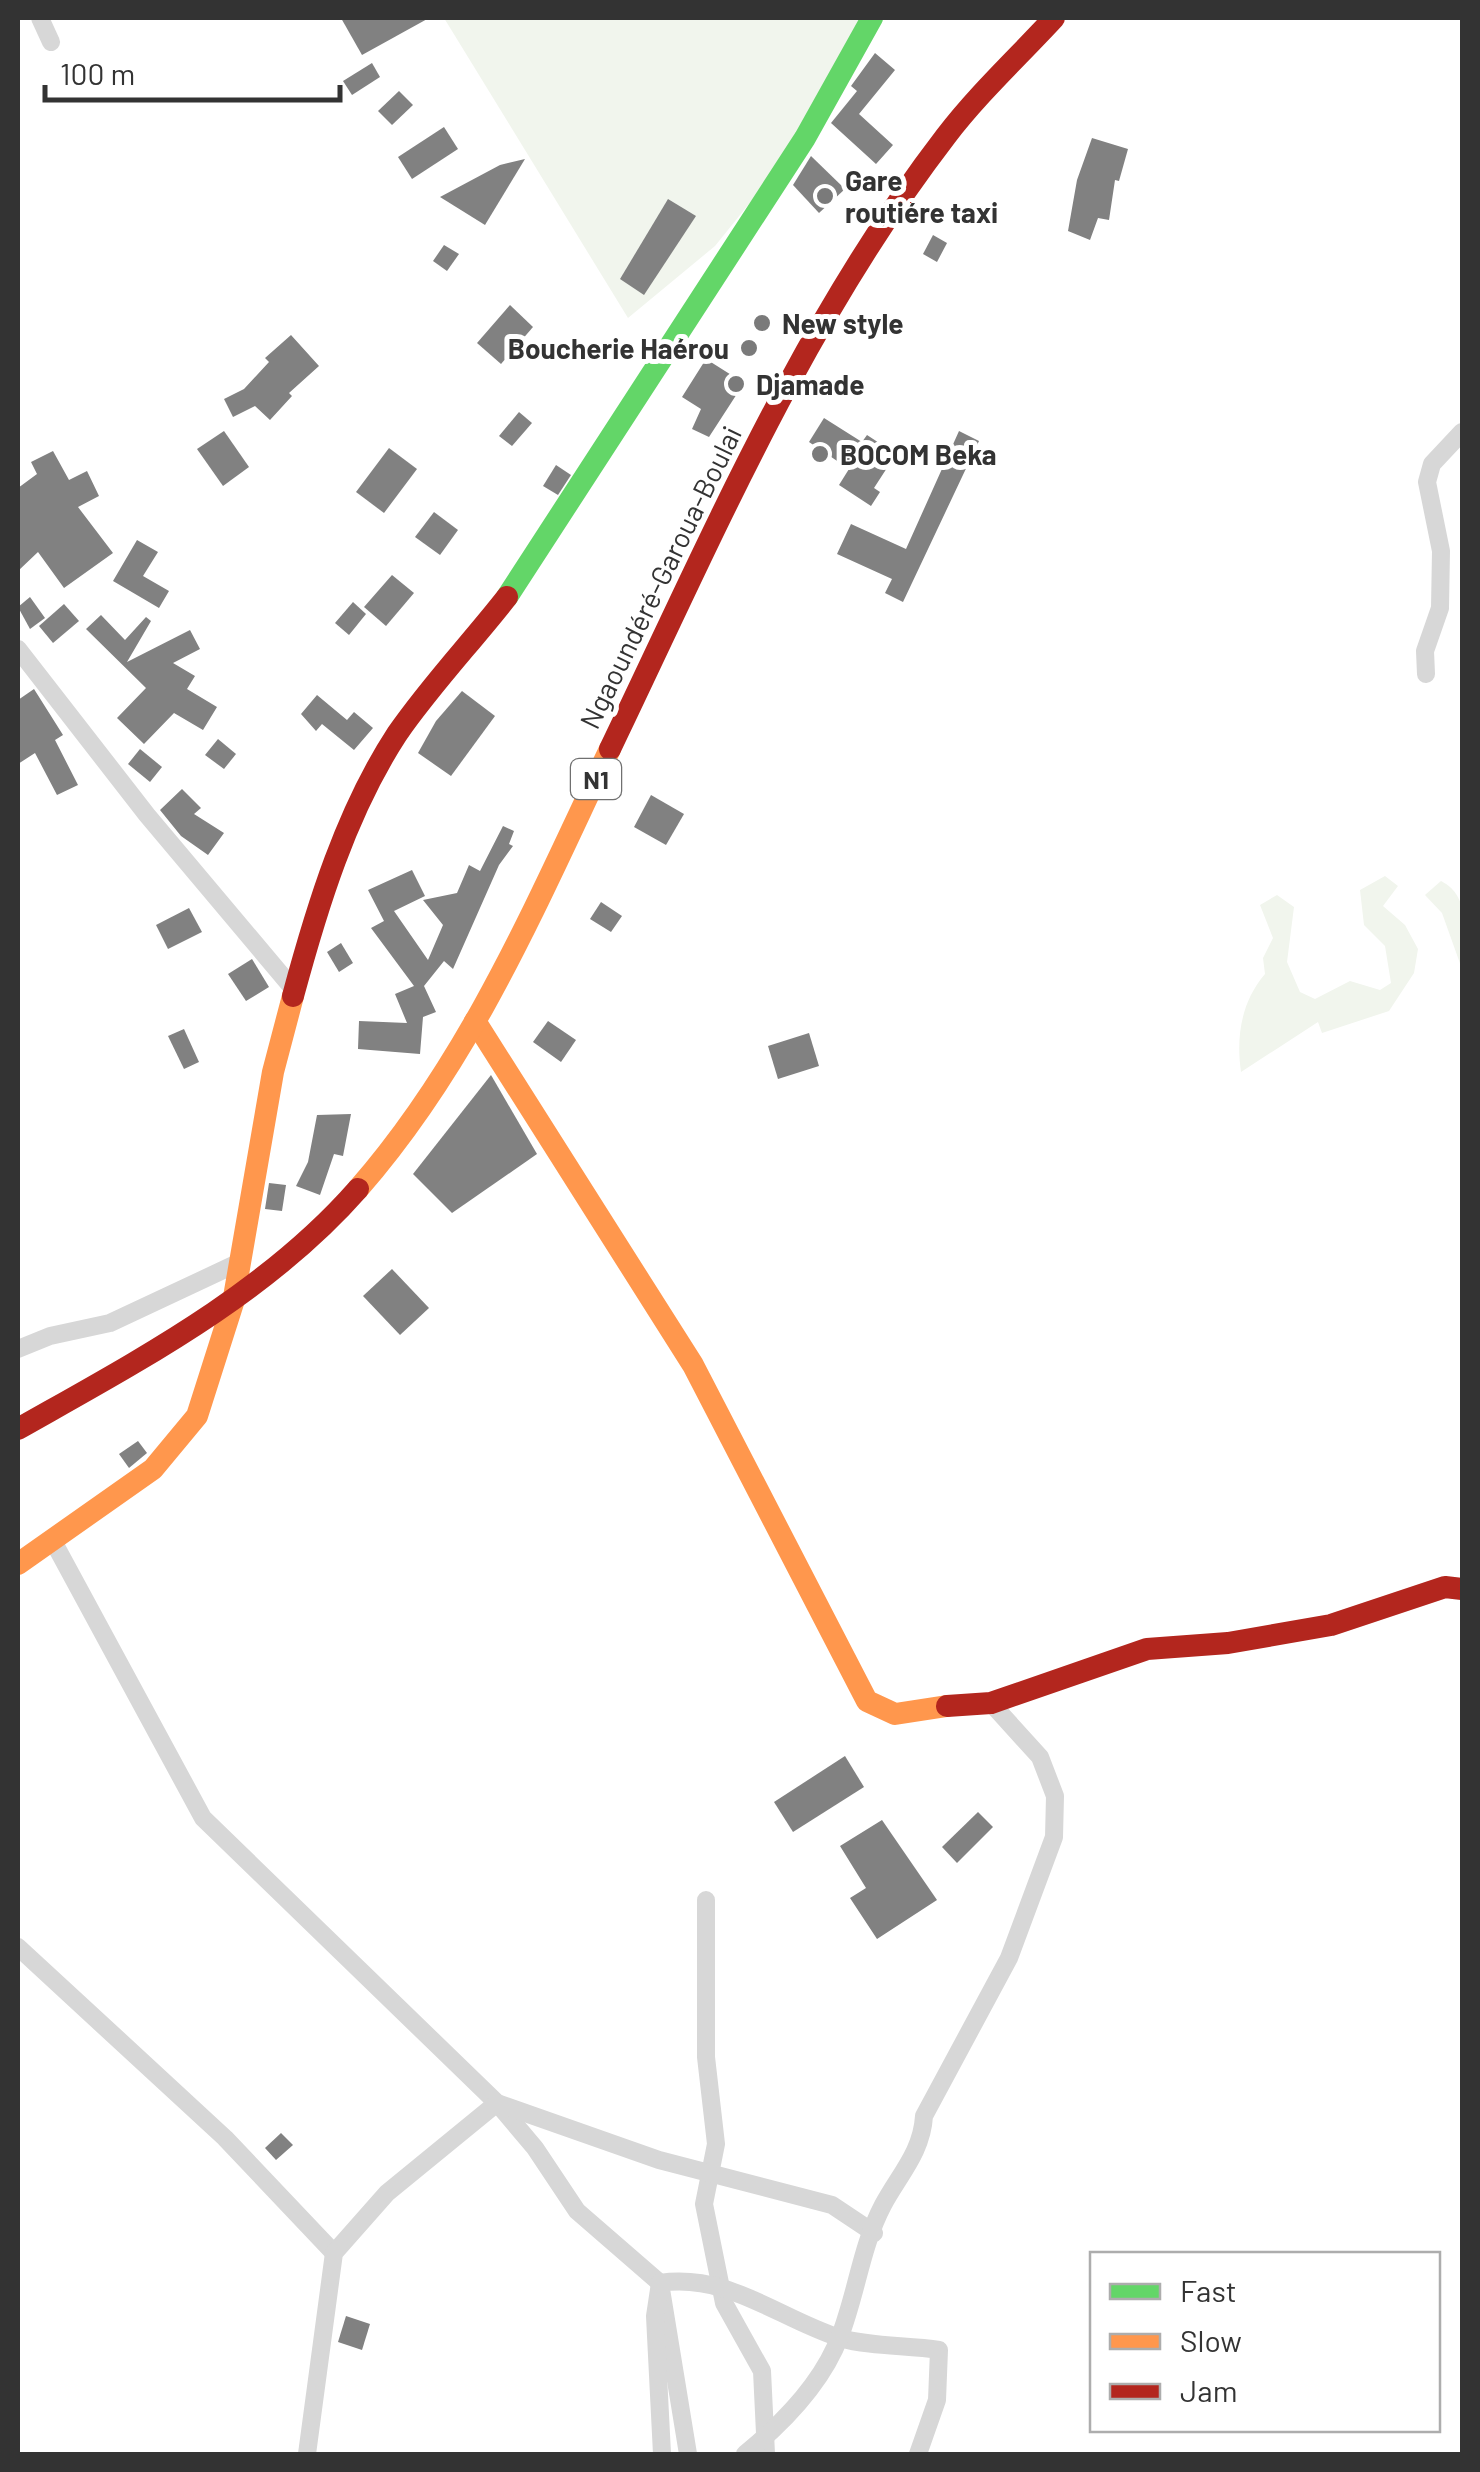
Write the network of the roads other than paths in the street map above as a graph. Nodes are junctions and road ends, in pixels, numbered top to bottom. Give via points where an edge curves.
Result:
1 (40, 18) edge
2 (872, 18) edge
3 (1054, 18) edge
4 (51, 42) dead end
5 (1462, 432) edge
6 (18, 649) edge
7 (1426, 674) dead end
8 (295, 991) junction
9 (475, 1022) junction
10 (240, 1262) junction
11 (233, 1304) junction
12 (18, 1349) edge
13 (18, 1430) edge
14 (53, 1541) junction
15 (18, 1564) edge
16 (1462, 1590) edge
17 (992, 1703) junction
18 (706, 1900) dead end
19 (18, 1947) edge
20 (496, 2103) junction
21 (711, 2174) junction
22 (874, 2233) junction
23 (334, 2254) junction
24 (660, 2283) junction
25 (718, 2283) junction
26 (840, 2338) junction
27 (765, 2446) edge
28 (307, 2454) edge
29 (662, 2454) edge
30 (688, 2454) edge
31 (745, 2454) edge
32 (918, 2454) edge

1 - 4 street
2 - 8 main road via 806,138 524,576 397,735 352,820
3 - 9 main road, Ngaoundéré-Garoua-Boulai / N1 via 946,134 800,356
5 - 7 street via 1432,464 1427,482 1441,551 1440,608 1425,651
6 - 8 street
8 - 10 main road via 273,1072
9 - 11 main road, Ngaoundéré-Garoua-Boulai / N1 via 417,1114 352,1197
9 - 17 main road via 694,1365 868,1701 895,1714
10 - 11 main road
10 - 12 street via 110,1323
11 - 13 main road, Ngaoundéré-Garoua-Boulai / N1
11 - 14 main road via 198,1416 152,1469
14 - 15 main road
14 - 20 street via 203,1818
16 - 17 main road via 1445,1587 1331,1625 1228,1644 1147,1648
17 - 22 street via 1040,1757 1055,1796 1054,1836 1009,1958 924,2116 923,2135
18 - 21 street via 706,2057 716,2144
19 - 23 street via 225,2138
20 - 21 street
20 - 23 street via 387,2193
20 - 24 street via 577,2211
21 - 22 street via 832,2205
21 - 25 street via 704,2204
22 - 26 street via 863,2248
23 - 28 street
24 - 25 street
24 - 29 street via 655,2316
24 - 30 street
25 - 26 street
25 - 27 street via 762,2372
26 - 27 street
26 - 32 street via 940,2350 936,2400
27 - 31 street

